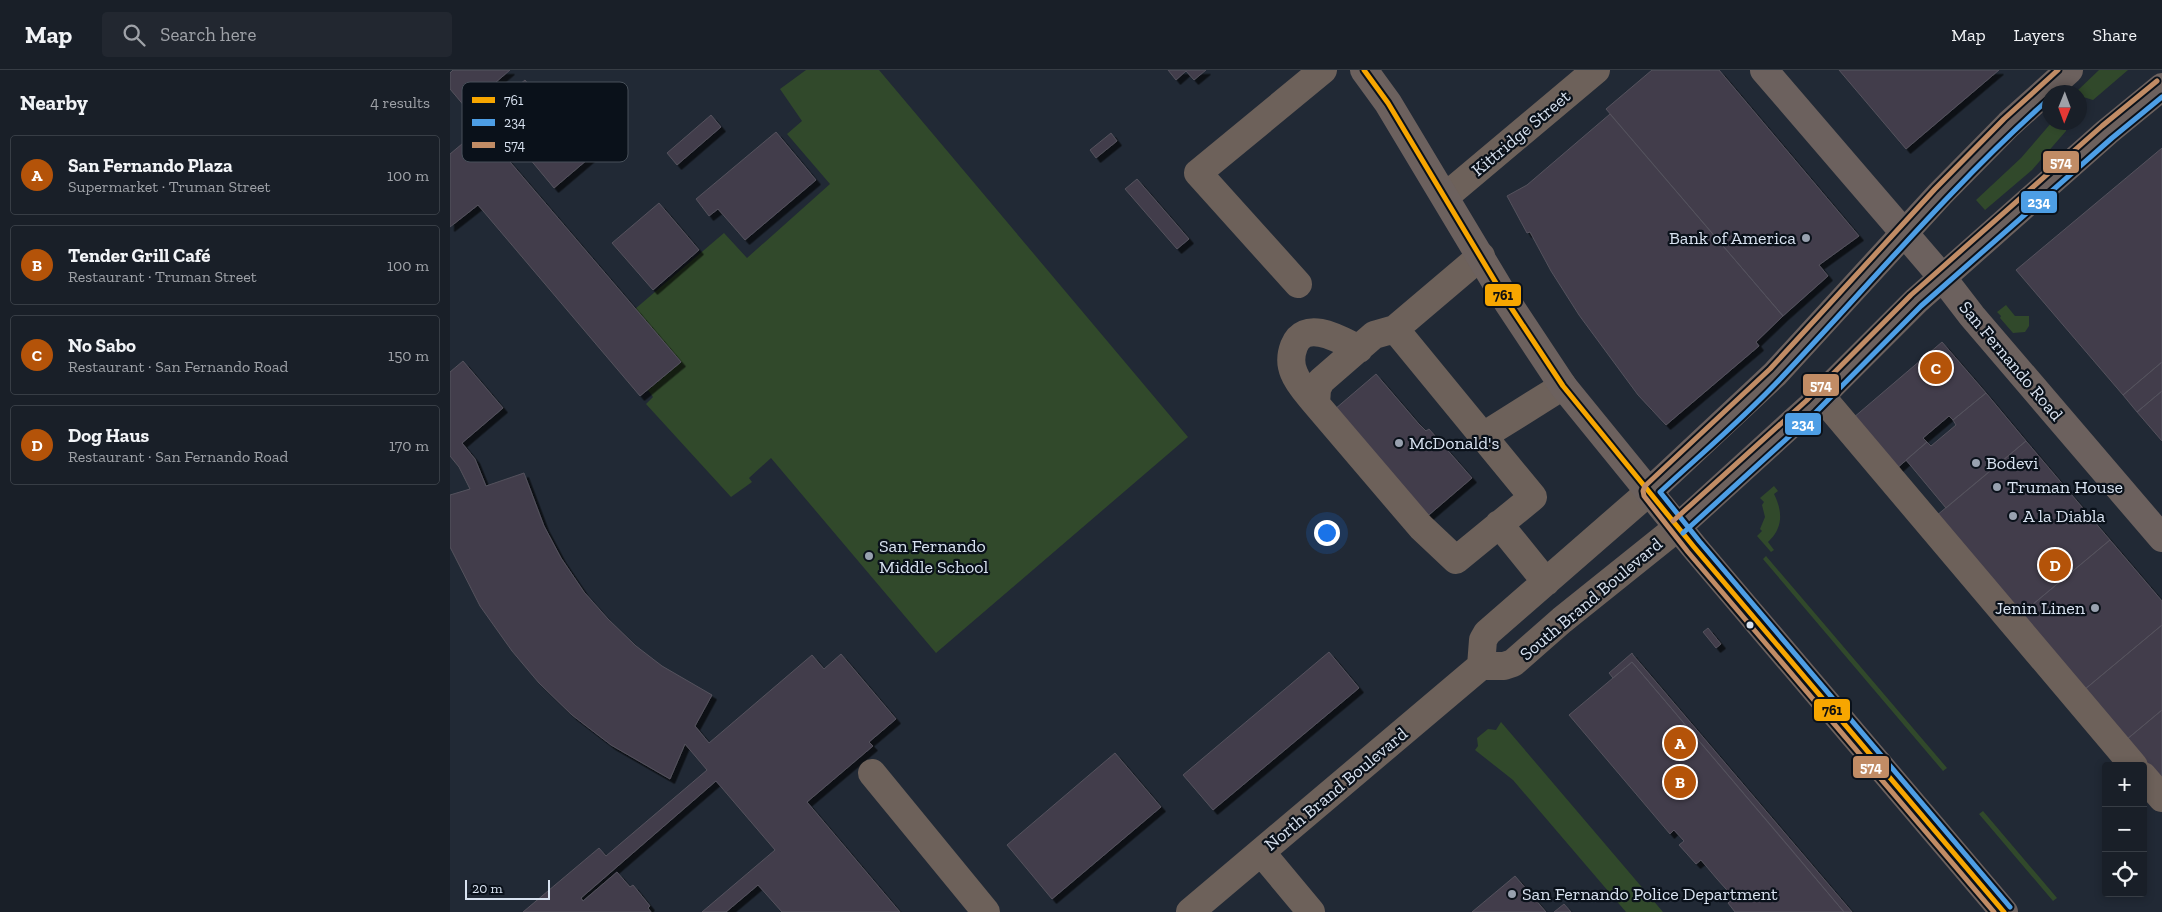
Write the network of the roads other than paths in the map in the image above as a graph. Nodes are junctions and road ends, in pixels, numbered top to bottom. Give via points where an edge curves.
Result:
1 (1323, 70) edge
2 (1364, 70) edge
3 (1596, 70) edge
4 (1764, 70) edge
5 (2069, 70) edge
6 (2162, 87) edge
7 (1446, 196) junction
8 (1903, 234) junction
9 (1481, 256) junction
10 (1942, 277) junction
11 (1298, 284) dead end
12 (1395, 329) junction
13 (1358, 348) junction
14 (1563, 386) junction
15 (1821, 396) junction
16 (1316, 404) junction
17 (1483, 436) junction
18 (1650, 491) junction
19 (1499, 524) junction
20 (1678, 527) junction
21 (2162, 538) edge
22 (1546, 582) junction
23 (1481, 666) junction
24 (2131, 762) edge
25 (872, 773) dead end
26 (2147, 781) edge
27 (2162, 798) edge
28 (1261, 852) junction
29 (986, 912) edge
30 (1190, 912) edge
31 (1311, 912) edge
32 (2004, 912) edge

1 - 11 street via 1198,173
2 - 7 main road
3 - 7 street, Kittridge Street
4 - 8 main road, San Fernando Road
5 - 8 main road via 2009,124
6 - 10 main road, South Brand Boulevard
7 - 9 main road
8 - 10 main road, San Fernando Road
8 - 18 main road via 1775,374
9 - 12 street
9 - 14 main road
10 - 15 main road, South Brand Boulevard
10 - 21 main road, San Fernando Road
12 - 13 street via 1374,335
12 - 17 street
13 - 16 street via 1322,381 1317,389
13 - 16 street via 1313,332 1302,335 1295,344 1291,357 1294,372
14 - 17 street
14 - 18 main road
15 - 20 main road, South Brand Boulevard
15 - 24 street
16 - 19 street via 1421,527 1456,560
17 - 19 street via 1532,497
18 - 20 main road
18 - 22 street
19 - 22 street
20 - 23 street, South Brand Boulevard via 1600,588 1513,663
20 - 32 main road
22 - 23 street via 1487,634 1483,640
23 - 28 street, North Brand Boulevard
25 - 29 street
26 - 27 street
28 - 30 street, North Brand Boulevard
28 - 31 street

